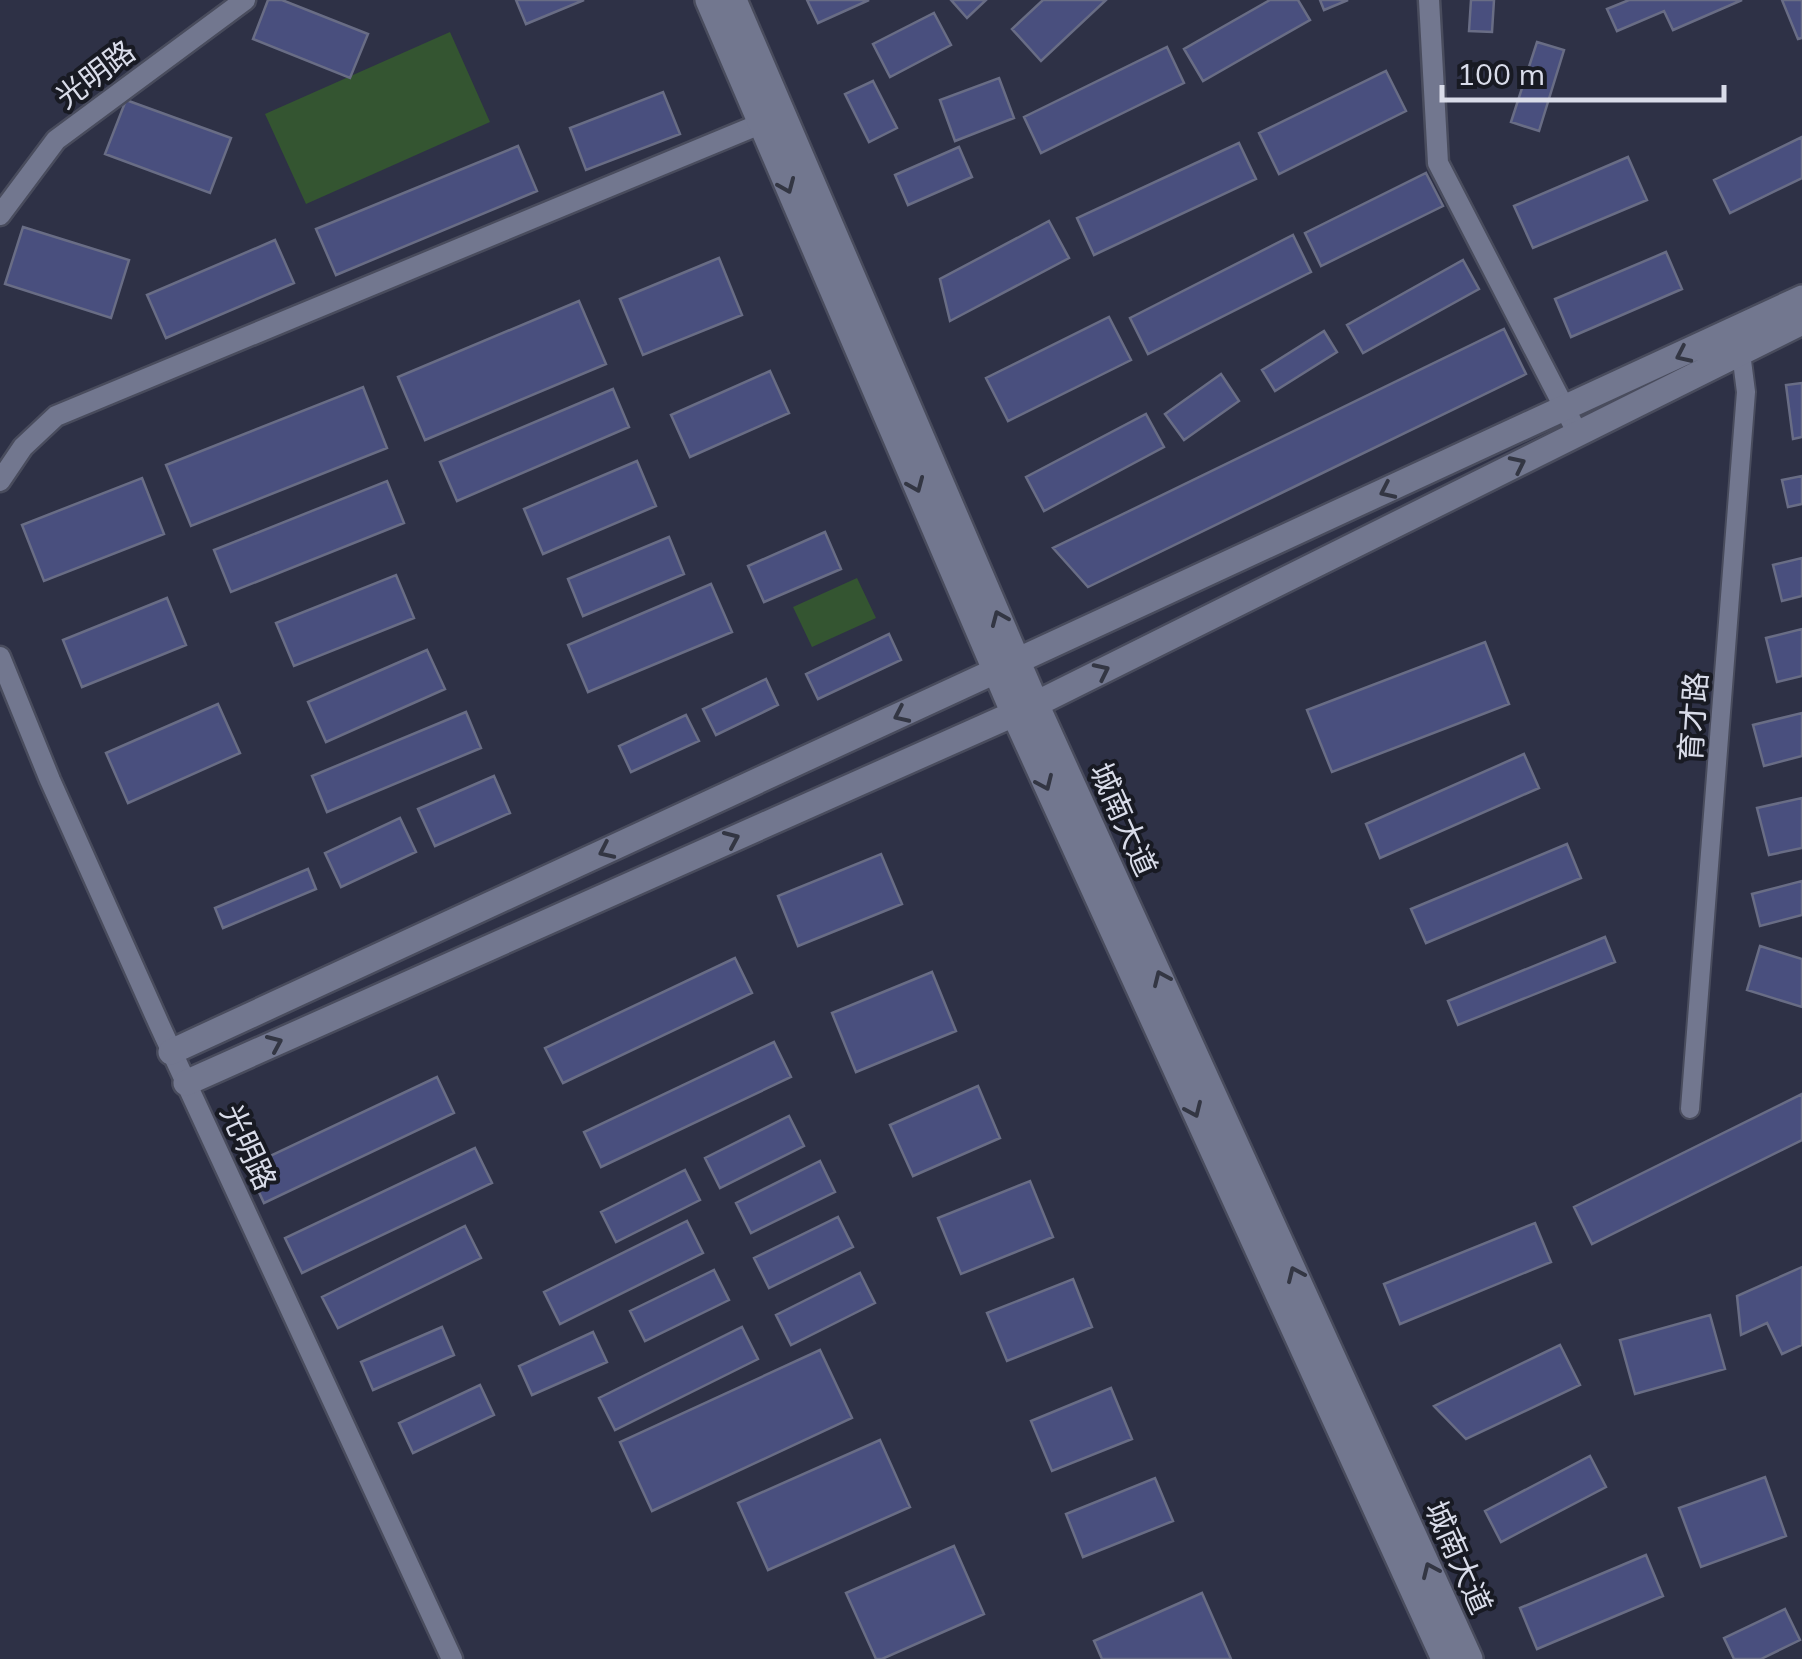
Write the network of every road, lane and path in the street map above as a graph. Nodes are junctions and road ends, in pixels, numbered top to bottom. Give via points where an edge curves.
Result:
1 (244, 0) edge
2 (708, 0) edge
3 (734, 0) edge
4 (1430, 0) edge
5 (772, 119) junction
6 (0, 215) edge
7 (1802, 298) edge
8 (1802, 322) edge
9 (1732, 345) junction
10 (1566, 409) junction
11 (1578, 434) junction
12 (0, 480) edge
13 (1, 658) edge
14 (1007, 666) junction
15 (1025, 709) junction
16 (172, 1052) junction
17 (186, 1082) junction
18 (1690, 1109) dead end
19 (452, 1659) edge
20 (1444, 1659) edge
21 (1470, 1659) edge

1 - 6 street, 光明路 via 56,140
2 - 5 main road, 城南大道
3 - 5 main road, 城南大道
4 - 10 street via 1438,162
5 - 12 street via 56,416
5 - 14 main road, 城南大道
7 - 9 main road
8 - 9 main road
9 -> 10 main road
9 - 11 main road
9 - 18 street, 育才路 via 1746,392
10 - 11 street
10 -> 14 main road
15 -> 11 main road
13 - 16 street, 光明路
14 - 15 main road, 城南大道
14 -> 16 main road
17 -> 15 main road
15 -> 20 main road, 城南大道
21 -> 15 main road, 城南大道
16 - 17 street, 光明路
17 - 19 street, 光明路

